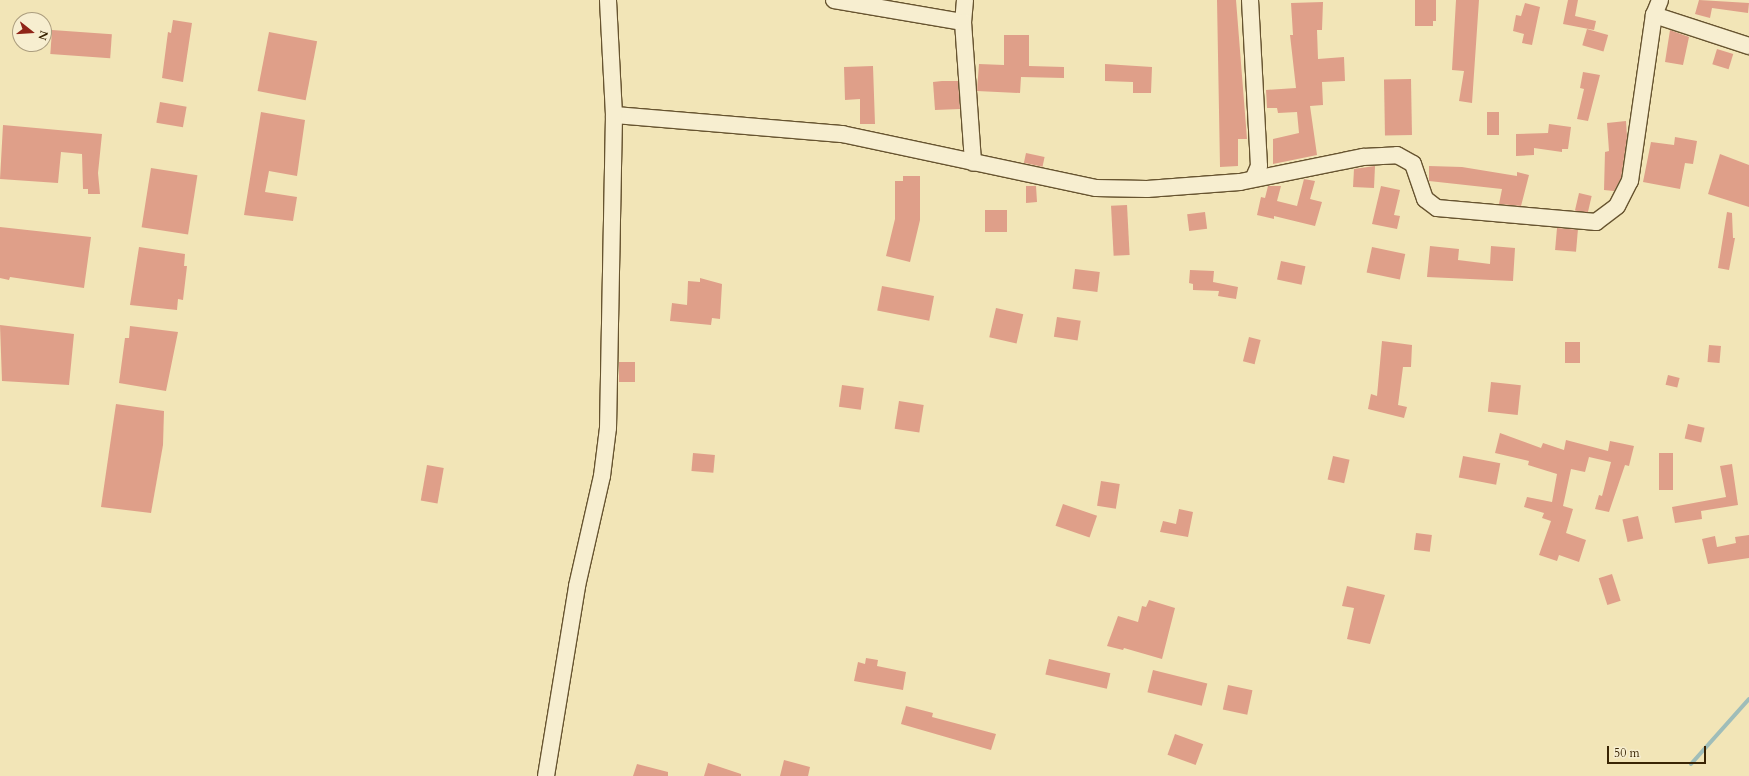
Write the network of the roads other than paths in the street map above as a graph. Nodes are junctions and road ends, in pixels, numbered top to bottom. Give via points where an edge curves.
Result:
1 (608, 0) edge
2 (834, 0) edge
3 (965, 0) edge
4 (1250, 0) edge
5 (1657, 7) edge
6 (963, 22) junction
7 (1749, 46) edge
8 (614, 116) junction
9 (973, 163) junction
10 (1254, 177) junction
11 (546, 776) edge

1 - 8 street
2 - 6 street
3 - 6 street
4 - 10 street via 1259,166
5 - 7 street
5 - 10 street via 1630,181 1617,206 1596,222 1436,208 1425,199 1413,164 1397,155 1363,157
6 - 9 street
8 - 9 street via 842,134
8 - 11 street via 608,428 602,476 577,586
9 - 10 street via 1096,188 1147,189 1240,182

